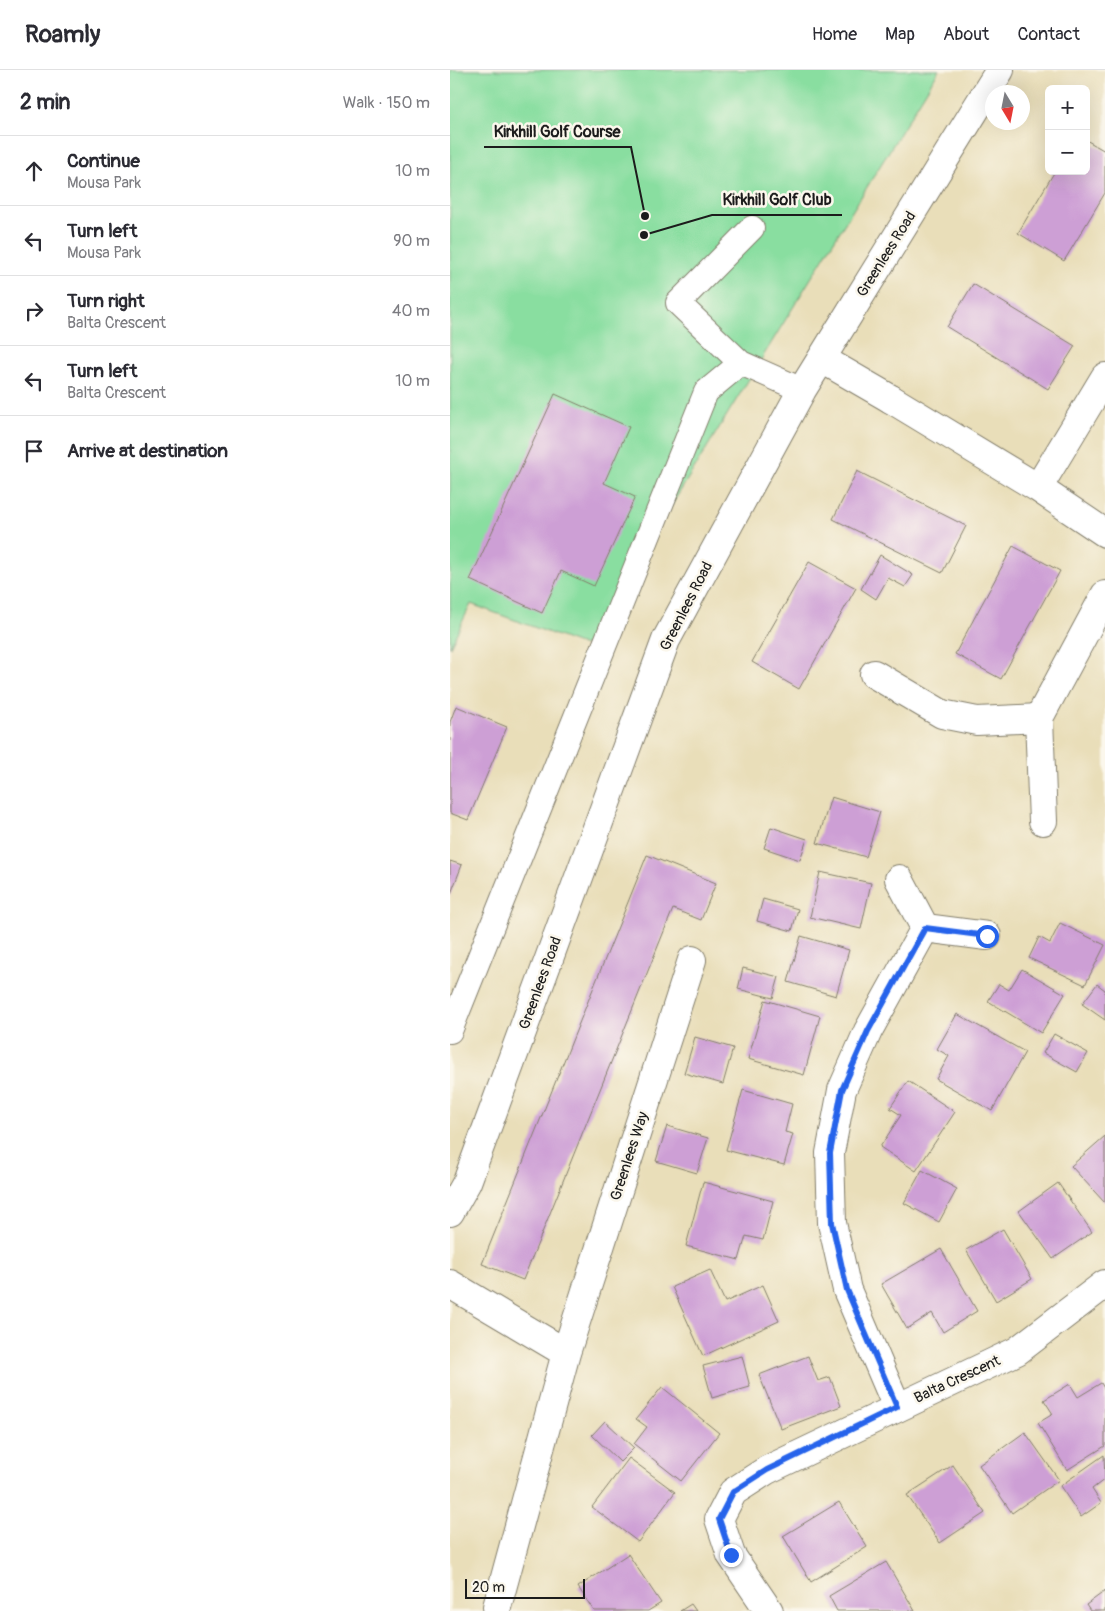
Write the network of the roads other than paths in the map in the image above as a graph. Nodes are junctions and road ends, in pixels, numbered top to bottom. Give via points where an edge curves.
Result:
1 (1000, 70) edge
2 (752, 228) dead end
3 (822, 359) junction
4 (741, 363) junction
5 (1105, 377) edge
6 (802, 390) junction
7 (1038, 488) junction
8 (1105, 533) edge
9 (1105, 595) edge
10 (874, 674) dead end
11 (1039, 718) junction
12 (1043, 821) dead end
13 (899, 879) dead end
14 (925, 928) junction
15 (987, 936) dead end
16 (692, 960) dead end
17 (450, 1031) edge
18 (450, 1212) edge
19 (450, 1284) edge
20 (1105, 1284) edge
21 (566, 1353) junction
22 (897, 1407) junction
23 (497, 1607) dead end
24 (769, 1611) edge

1 - 3 street, Greenlees Road
2 - 4 lane via 678,303
3 - 6 street, Greenlees Road
3 - 7 street
4 - 6 lane
4 - 17 lane via 706,392
5 - 7 street
6 - 18 street, Greenlees Road via 666,640 467,1182
7 - 8 street
9 - 11 street
10 - 11 street via 942,714 977,721
11 - 12 street
13 - 14 street
14 - 15 street
14 - 22 street via 868,1031 842,1090 830,1153 832,1223 847,1290
16 - 21 street, Greenlees Way
19 - 21 street
20 - 22 street, Balta Crescent via 1017,1351
21 - 23 street, Greenlees Way
22 - 24 street, Balta Crescent via 767,1470 733,1492 719,1519 731,1555

